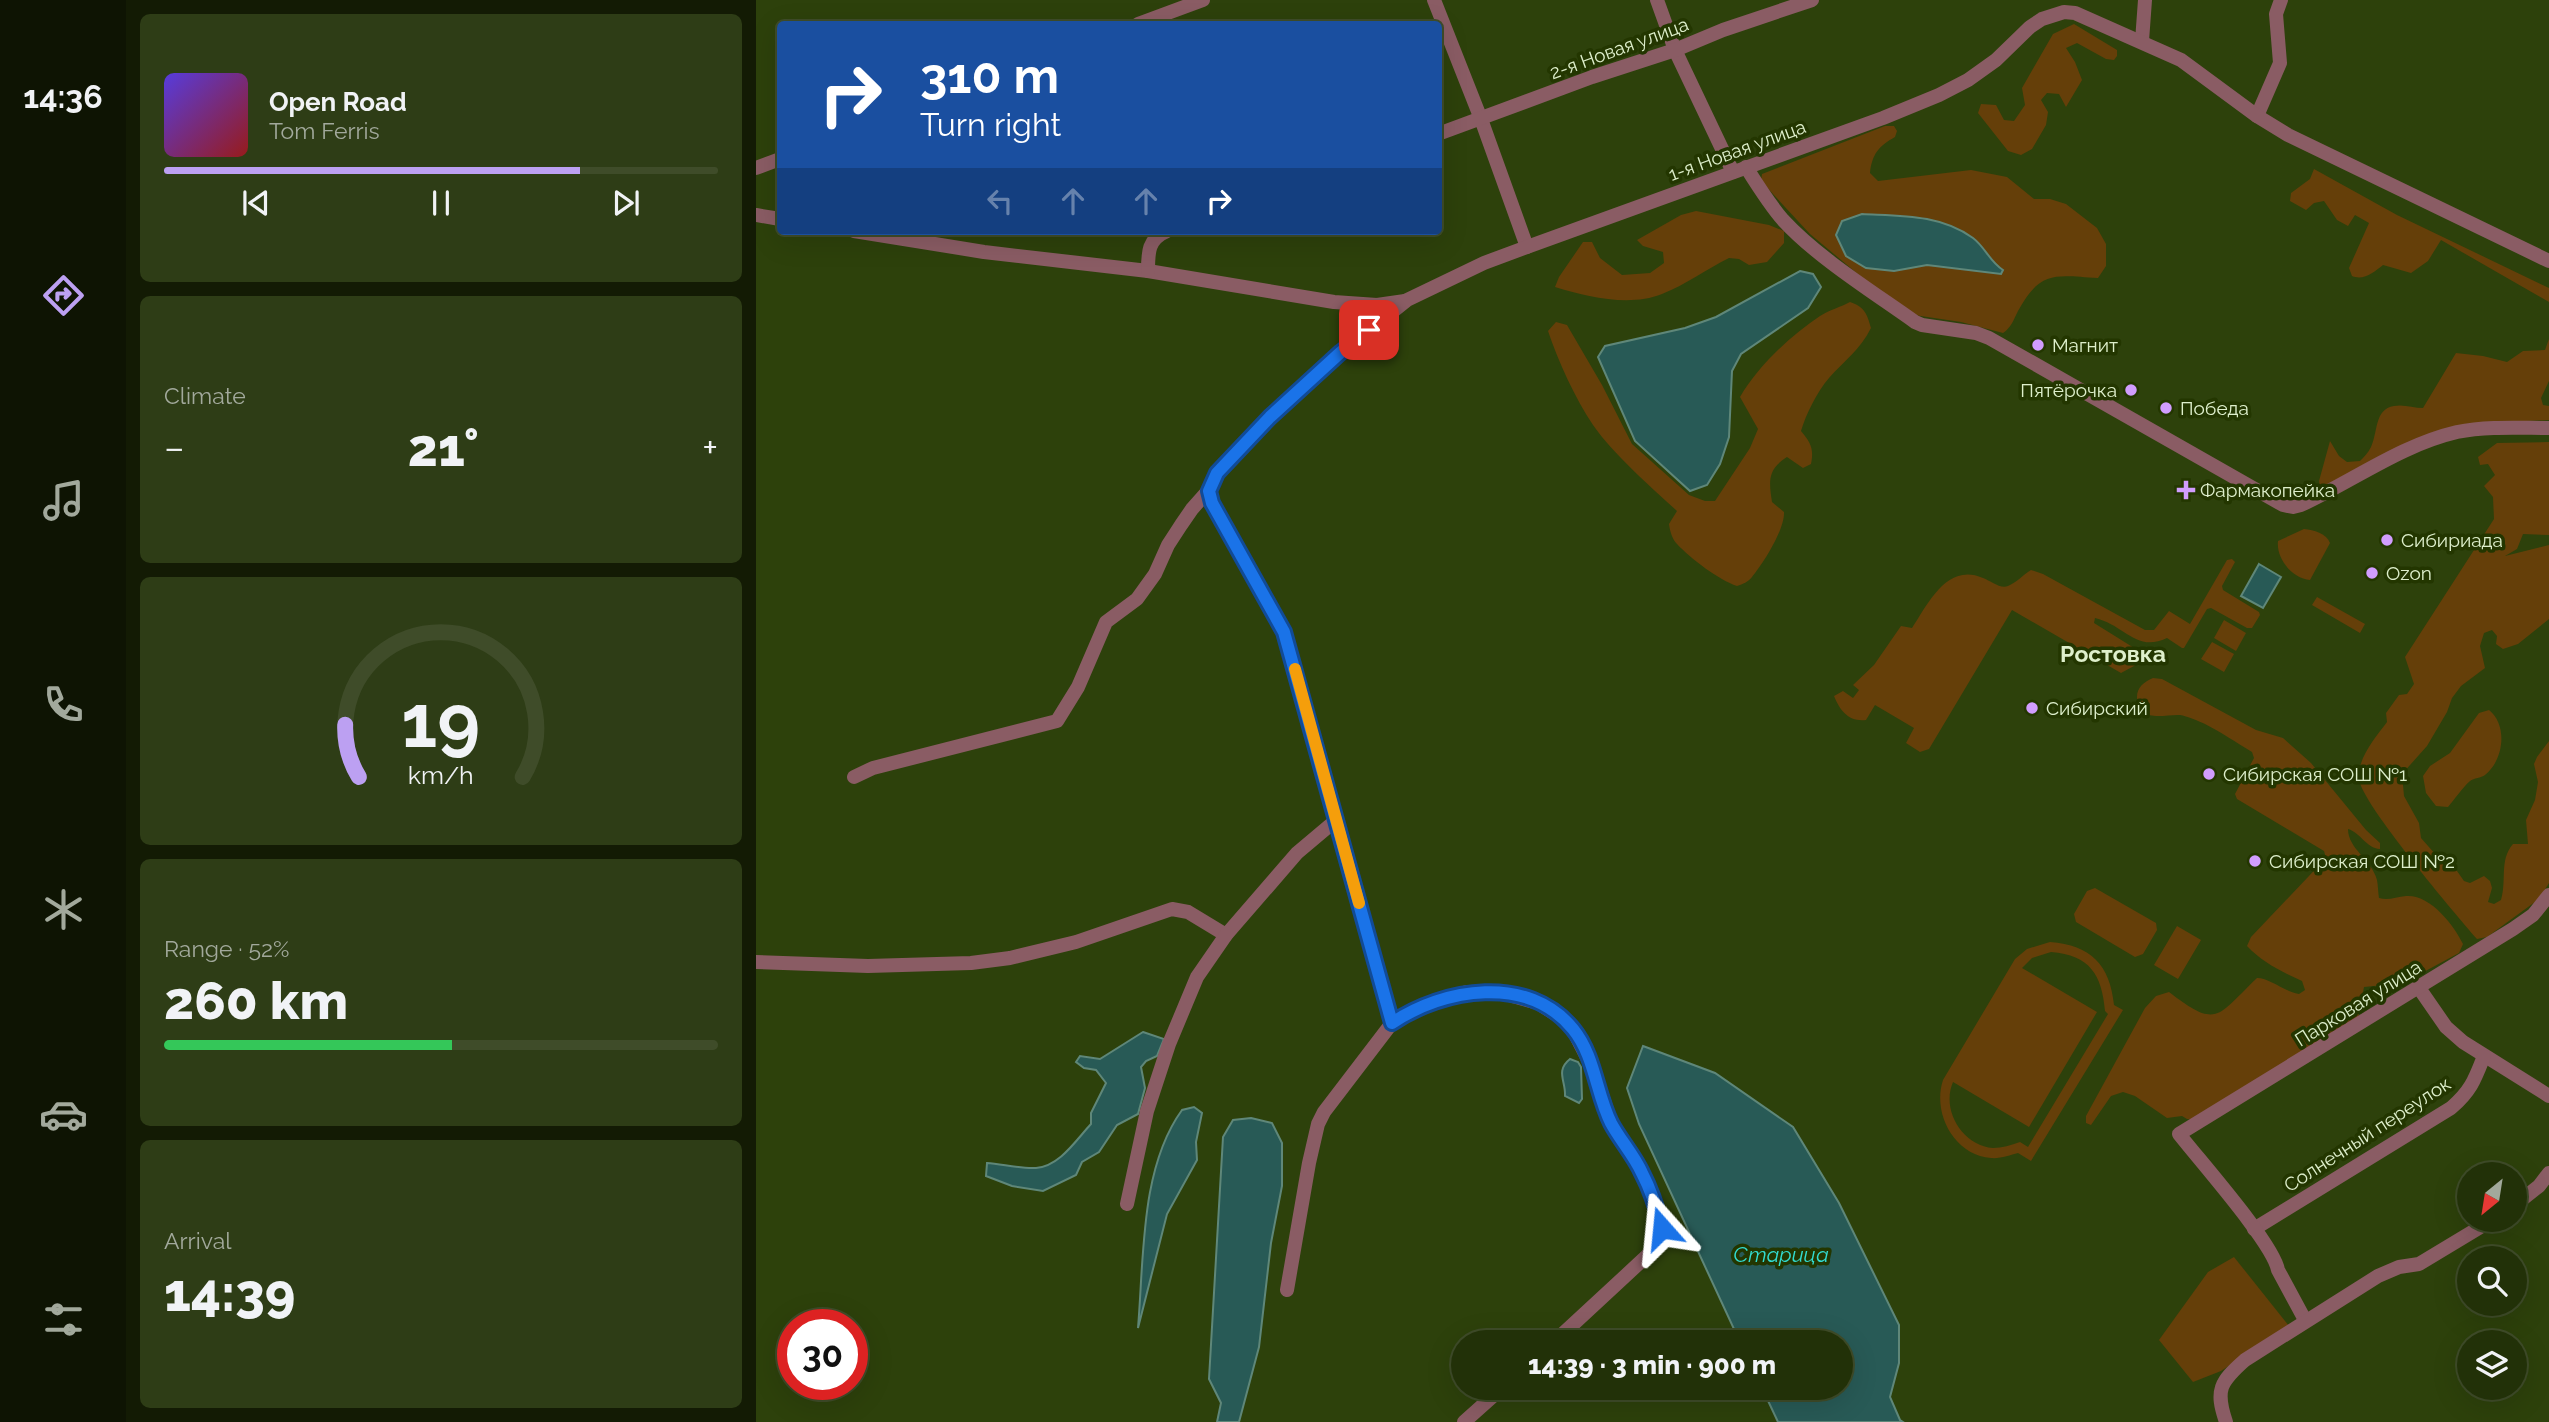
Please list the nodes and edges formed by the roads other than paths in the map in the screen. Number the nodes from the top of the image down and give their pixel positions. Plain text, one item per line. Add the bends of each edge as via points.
1 (1203, 0) edge
2 (1434, 0) edge
3 (1657, 0) edge
4 (1812, 0) edge
5 (2144, 0) edge
6 (2281, 0) edge
7 (2060, 6) edge
8 (1146, 21) edge
9 (2142, 41) junction
10 (1675, 50) junction
11 (2257, 116) junction
12 (1481, 119) junction
13 (1442, 133) edge
14 (777, 160) edge
15 (756, 168) edge
16 (1740, 170) junction
17 (756, 215) edge
18 (777, 218) edge
19 (879, 235) edge
20 (1162, 235) edge
21 (1527, 247) junction
22 (2549, 261) edge
23 (1148, 271) junction
24 (1407, 300) junction
25 (2549, 428) edge
26 (1209, 491) junction
27 (855, 777) dead end
28 (1335, 821) junction
29 (2549, 895) edge
30 (1226, 935) junction
31 (756, 962) edge
32 (2419, 988) junction
33 (1392, 1023) junction
34 (2484, 1056) junction
35 (2549, 1096) edge
36 (2549, 1173) edge
37 (2527, 1196) edge
38 (1127, 1204) dead end
39 (2254, 1229) junction
40 (2472, 1232) edge
41 (1287, 1290) dead end
42 (2305, 1320) junction
43 (1567, 1330) edge
44 (1489, 1400) edge
45 (1464, 1422) edge
46 (2226, 1422) edge

1 - 8 street
2 - 12 street
3 - 10 street
4 - 10 street, 2-я Новая улица
5 - 9 street
6 - 11 street via 2276,14 2280,63
7 - 9 street
7 - 16 street, 1-я Новая улица via 1984,69 1939,95
9 - 11 street via 2193,68
10 - 12 street, 2-я Новая улица
10 - 16 street
11 - 22 street
12 - 13 street, 2-я Новая улица
12 - 21 street
14 - 15 street
16 - 21 street, 1-я Новая улица
16 - 25 street via 1810,245 1915,322 1989,338 2283,505 2301,505 2406,451 2458,432
17 - 18 street
19 - 23 street
20 - 23 street via 1152,242
21 - 24 street, 1-я Новая улица
23 - 24 street via 1334,302 1377,305
24 - 26 street via 1270,417 1217,473
26 - 27 street via 1181,525 1137,599 1106,622 1078,687 1057,721 873,768
26 - 28 street via 1218,516 1284,632
28 - 30 street via 1297,853
28 - 33 street
29 - 32 street, Парковая улица via 2514,929
30 - 31 street via 1188,912 1172,909 1076,942 971,963
30 - 38 street via 1197,977 1169,1044 1147,1111
32 - 34 street via 2446,1027
32 - 39 street, Парковая улица via 2179,1134
33 - 41 street via 1337,1092 1318,1124
33 - 43 street via 1445,998 1485,991 1538,1003 1563,1019 1582,1044 1611,1122 1642,1172 1662,1228 1650,1254
34 - 35 street
34 - 39 street, Солнечный переулок via 2474,1083 2451,1108
36 - 37 street
39 - 42 street
40 - 42 street via 2419,1264 2378,1276
42 - 46 street via 2226,1377 2219,1392
44 - 45 street

